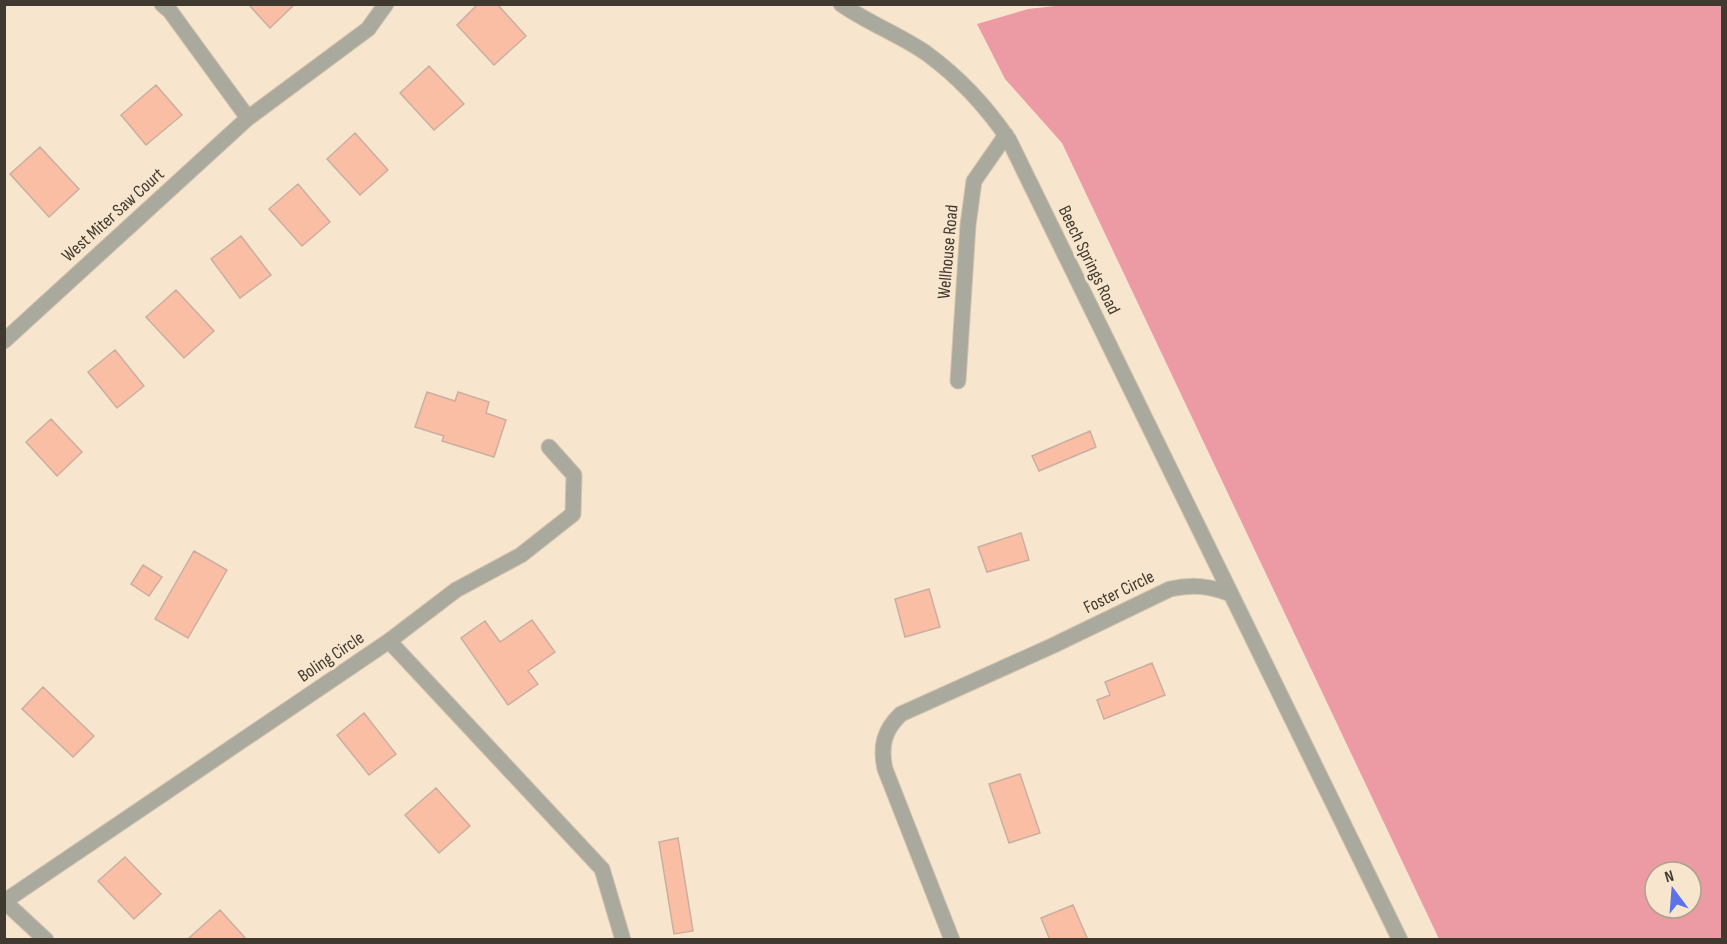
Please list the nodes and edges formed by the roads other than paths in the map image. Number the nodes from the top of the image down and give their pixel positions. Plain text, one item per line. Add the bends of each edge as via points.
1 (162, 4) edge
2 (386, 4) edge
3 (841, 4) edge
4 (248, 118) junction
5 (1006, 135) junction
6 (4, 341) edge
7 (958, 381) dead end
8 (549, 447) dead end
9 (1231, 594) junction
10 (389, 641) junction
11 (5, 901) edge
12 (46, 939) edge
13 (623, 939) edge
14 (952, 939) edge
15 (1400, 939) edge

1 - 4 street
2 - 4 street, West Miter Saw Court via 368,29
3 - 5 street, Beech Springs Road via 925,52 978,99
4 - 6 street, West Miter Saw Court
5 - 7 street, Wellhouse Road via 974,181
5 - 9 street, Beech Springs Road
8 - 10 street via 574,475 573,514 521,555 456,590
9 - 14 street, Foster Circle via 1208,585 1170,589 901,714 892,722 882,745 885,770
9 - 15 street
10 - 11 street, Boling Circle
10 - 13 street, Boling Circle via 602,869
11 - 12 street

